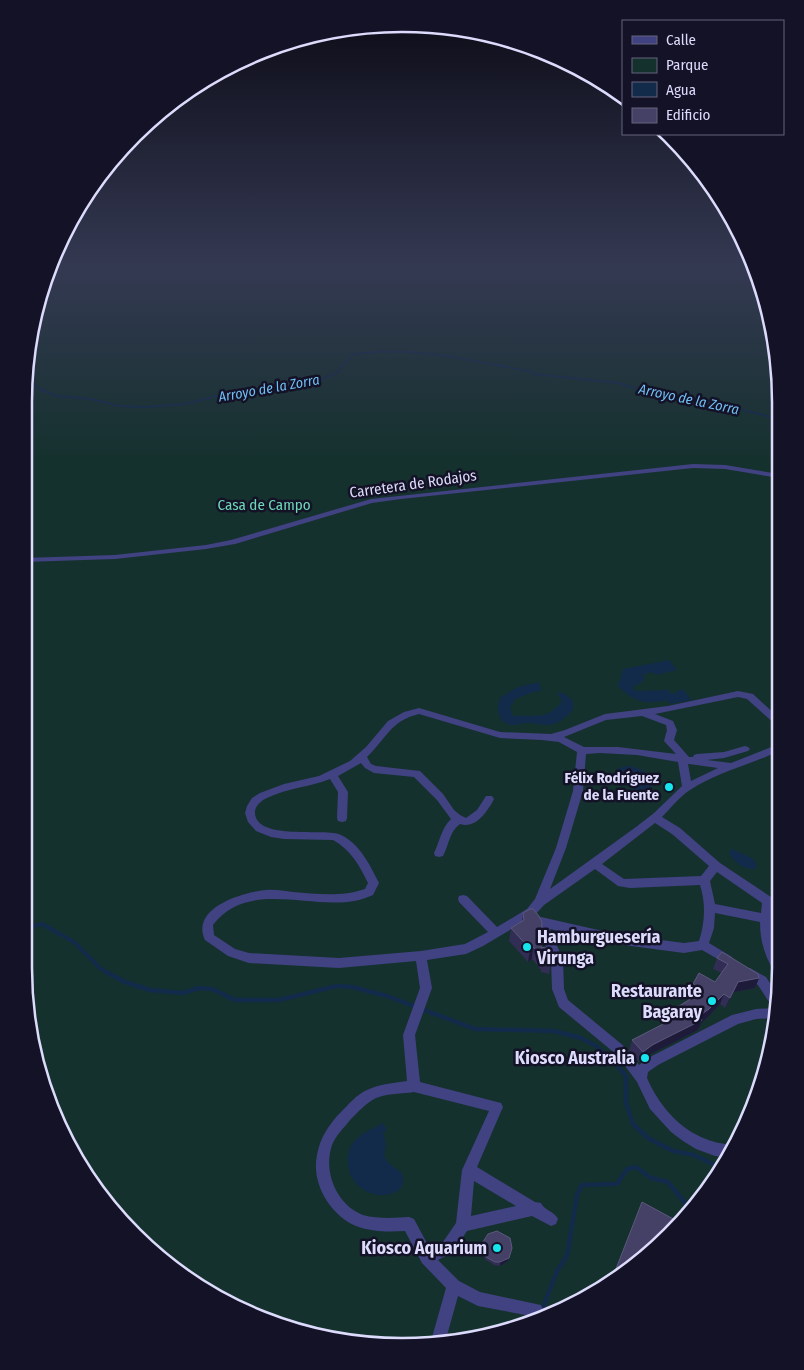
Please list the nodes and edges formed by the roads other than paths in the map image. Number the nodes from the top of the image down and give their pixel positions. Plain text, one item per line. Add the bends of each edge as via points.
1 (772, 475) edge
2 (32, 560) edge
3 (642, 712) junction
4 (772, 716) edge
5 (554, 736) junction
6 (745, 749) dead end
7 (582, 751) junction
8 (772, 751) edge
9 (362, 757) junction
10 (684, 759) junction
11 (728, 766) junction
12 (332, 774) junction
13 (687, 786) junction
14 (490, 798) dead end
15 (655, 818) junction
16 (459, 819) junction
17 (342, 829) junction
18 (439, 853) dead end
19 (595, 864) junction
20 (716, 866) junction
21 (704, 880) junction
22 (464, 899) dead end
23 (772, 901) edge
24 (539, 902) junction
25 (772, 906) edge
26 (710, 907) junction
27 (531, 912) junction
28 (766, 919) junction
29 (543, 924) junction
30 (496, 933) junction
31 (703, 945) junction
32 (421, 956) junction
33 (772, 959) edge
34 (771, 994) edge
35 (768, 1013) edge
36 (641, 1078) junction
37 (414, 1086) junction
38 (723, 1151) edge
39 (469, 1170) junction
40 (536, 1208) junction
41 (551, 1219) dead end
42 (463, 1225) junction
43 (427, 1258) junction
44 (454, 1286) junction
45 (536, 1310) dead end
46 (439, 1335) edge

1 - 2 street, Carretera de Rodajos via 725,467 693,466 401,497 371,501 206,547 115,557
3 - 4 street via 738,694 750,696
3 - 5 street via 605,717
3 - 10 street via 670,723 669,742
5 - 7 street
5 - 9 street via 513,738 419,711 398,717 388,725
6 - 10 street via 708,758
7 - 10 street via 600,749
7 - 24 street via 578,791 561,848
8 - 11 street
9 - 12 street
9 - 16 street via 374,769 417,774
10 - 11 street
10 - 13 street
11 - 13 street
12 - 17 street via 343,792
12 - 17 street via 266,794 252,805 250,814 258,829 270,833 334,836
13 - 15 street
14 - 16 street via 477,816 466,822
15 - 19 street
15 - 20 street via 676,831
16 - 18 street via 447,829
17 - 32 street via 372,875 374,882 369,891 357,898 342,899 268,894 242,899 214,913 207,924 209,937 232,953 249,958 339,963
19 - 21 street via 626,884
19 - 24 street
20 - 21 street
20 - 23 street
21 - 26 street
22 - 30 street
24 - 27 street
25 - 28 street
26 - 28 street
26 - 31 street via 710,924
27 - 29 street
27 - 30 street
28 - 33 street via 766,942
29 - 31 street via 662,946 684,948
29 - 36 street via 557,960 558,989 563,1003 621,1051
30 - 32 street via 466,949
31 - 34 street via 762,981
32 - 37 street via 426,988 409,1035
35 - 36 street via 736,1019 654,1061 643,1069
36 - 38 street via 648,1098 687,1138
37 - 39 street via 497,1107
37 - 43 street via 376,1092 360,1101 334,1128 325,1145 322,1162 324,1181 343,1210 368,1222 409,1224
39 - 40 street
39 - 42 street
40 - 41 street
40 - 42 street
42 - 43 street via 448,1247
43 - 44 street
44 - 45 street via 478,1299
44 - 46 street

